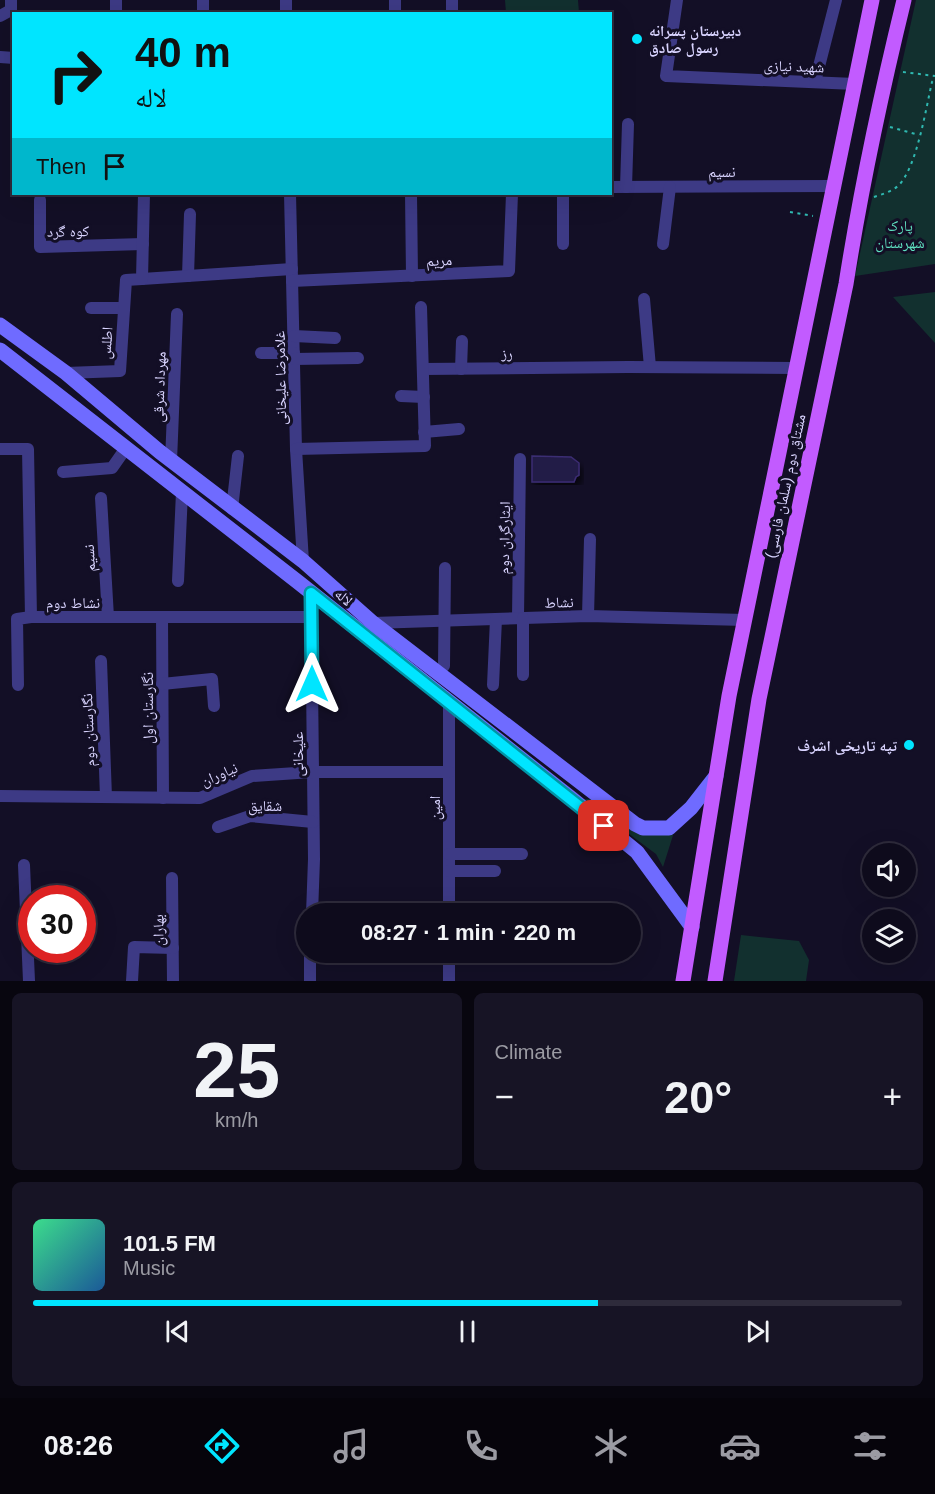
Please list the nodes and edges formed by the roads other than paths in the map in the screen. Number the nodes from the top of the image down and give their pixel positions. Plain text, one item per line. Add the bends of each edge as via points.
1 (11, 0) edge
2 (677, 0) edge
3 (836, 0) edge
4 (872, 0) edge
5 (904, 0) edge
6 (0, 16) edge
7 (815, 82) junction
8 (855, 84) junction
9 (628, 124) dead end
10 (833, 186) junction
11 (612, 187) edge
12 (626, 187) junction
13 (670, 187) junction
14 (144, 195) edge
15 (290, 195) edge
16 (411, 195) edge
17 (512, 195) edge
18 (563, 195) edge
19 (40, 200) dead end
20 (189, 213) dead end
21 (563, 243) dead end
22 (143, 244) junction
23 (663, 244) dead end
24 (292, 275) junction
25 (188, 276) junction
26 (412, 276) junction
27 (142, 279) junction
28 (644, 299) dead end
29 (421, 307) dead end
30 (91, 308) dead end
31 (124, 308) junction
32 (177, 314) dead end
33 (0, 325) edge
34 (294, 336) junction
35 (335, 338) dead end
36 (462, 341) dead end
37 (0, 350) edge
38 (261, 353) dead end
39 (294, 356) junction
40 (358, 358) dead end
41 (650, 367) junction
42 (796, 368) junction
43 (423, 369) junction
44 (461, 369) junction
45 (66, 373) junction
46 (401, 396) dead end
47 (424, 397) junction
48 (459, 429) dead end
49 (424, 432) junction
50 (126, 448) junction
51 (296, 448) junction
52 (0, 449) edge
53 (238, 456) dead end
54 (520, 459) dead end
55 (171, 461) junction
56 (63, 472) dead end
57 (182, 492) junction
58 (101, 498) dead end
59 (232, 509) junction
60 (251, 523) junction
61 (241, 538) junction
62 (590, 539) dead end
63 (303, 561) junction
64 (446, 568) dead end
65 (178, 581) dead end
66 (311, 593) junction
67 (588, 616) junction
68 (31, 617) junction
69 (108, 617) junction
70 (162, 617) junction
71 (312, 617) junction
72 (521, 618) junction
73 (496, 619) junction
74 (444, 620) junction
75 (745, 620) junction
76 (374, 623) junction
77 (101, 661) dead end
78 (444, 666) dead end
79 (523, 675) dead end
80 (162, 684) junction
81 (493, 684) dead end
82 (18, 685) dead end
83 (449, 702) junction
84 (214, 706) dead end
85 (312, 772) junction
86 (449, 772) junction
87 (716, 776) junction
88 (581, 784) junction
89 (0, 796) edge
90 (106, 797) junction
91 (163, 798) junction
92 (572, 799) junction
93 (313, 822) junction
94 (218, 827) dead end
95 (449, 854) junction
96 (522, 854) dead end
97 (24, 865) dead end
98 (449, 871) junction
99 (495, 871) dead end
100 (172, 878) dead end
101 (312, 903) edge
102 (449, 903) edge
103 (692, 927) junction
104 (173, 948) junction
105 (310, 963) edge
106 (449, 963) edge
107 (29, 981) edge
108 (132, 981) edge
109 (174, 981) edge
110 (310, 981) edge
111 (449, 981) edge
112 (683, 981) edge
113 (715, 981) edge

1 - 6 street via 11,10
2 - 7 street, شهید نیازی via 666,76
3 - 7 street
4 - 8 main road, مشتاق دوم (سلمان فارسی)
5 - 113 main road, مشتاق دوم (سلمان فارسی) via 759,699
7 - 8 street, شهید نیازی
8 - 10 main road, مشتاق دوم (سلمان فارسی)
9 - 12 street
10 - 13 street, نسیم
10 - 42 main road, مشتاق دوم (سلمان فارسی)
11 - 12 street, نسیم
12 - 13 street, نسیم
13 - 23 street
14 - 22 street
15 - 24 street, غلامرضا علیخانی
16 - 26 street
17 - 26 street, مریم via 509,271
18 - 21 street
19 - 22 street, کوه گرد via 40,247
20 - 25 street
22 - 27 street
24 - 25 street
24 - 26 street, مریم
24 - 34 street, غلامرضا علیخانی
25 - 27 street
27 - 31 street, اطلس via 126,280
28 - 41 street
29 - 43 street
30 - 31 street
31 - 45 street, اطلس via 120,371
32 - 55 street, مهرداد شرقی
33 - 45 main road, لاله
34 - 35 street
34 - 39 street, غلامرضا علیخانی
36 - 44 street
37 - 50 main road, لاله
38 - 39 street
39 - 40 street
39 - 51 street, غلامرضا علیخانی
41 - 42 street, رز
41 - 44 street, رز
42 - 75 main road, مشتاق دوم (سلمان فارسی)
43 - 44 street, رز
43 - 47 street
45 - 55 main road, لاله
46 - 47 street
47 - 49 street
48 - 49 street
49 - 51 street via 425,446
50 - 56 street via 112,468
50 - 57 main road, لاله
51 - 63 street, غلامرضا علیخانی
52 - 68 street, نشاط دوم via 28,449
53 - 59 street
54 - 72 street, ایثارگران دوم
55 - 59 main road, لاله
57 - 61 main road, لاله
57 - 65 street
58 - 69 street, نسیم
59 - 60 main road, لاله
60 - 61 main road
60 - 63 main road, لاله
61 - 66 main road, لاله
62 - 67 street
63 - 76 main road, لاله
64 - 74 street
66 - 71 street, علیخانی
66 - 83 main road, لاله
67 - 72 street, نشاط
67 - 75 street, نشاط
68 - 69 street, نشاط دوم
68 - 82 street via 17,619
69 - 70 street, نشاط دوم
70 - 71 street, نشاط دوم
70 - 80 street, نگارستان اول
71 - 85 street, علیخانی
72 - 73 street, نشاط
72 - 79 street, ایثارگران دوم
73 - 74 street, نشاط
73 - 81 street
74 - 76 street, نشاط
74 - 78 street
75 - 87 main road, مشتاق دوم (سلمان فارسی)
76 - 88 main road, لاله
77 - 90 street, نگارستان دوم
80 - 84 street via 212,680
80 - 91 street, نگارستان اول
83 - 86 street, امین
83 - 92 main road, لاله
85 - 86 street, نیاوران
85 - 91 street, نیاوران via 252,776 200,798
85 - 93 street, علیخانی
86 - 95 street, امین
87 - 88 main road, لاله via 677,822 655,830 635,824
87 - 103 main road, مشتاق دوم (سلمان فارسی)
88 - 92 main road
89 - 90 street, نیاوران
90 - 91 street, نیاوران
92 - 103 main road, لاله via 637,852
93 - 94 street, شقایق via 250,816
93 - 101 street, علیخانی
95 - 96 street
95 - 98 street, امین
97 - 107 street
98 - 99 street
98 - 102 street, امین
100 - 104 street, بهاران
103 - 112 main road, مشتاق دوم (سلمان فارسی)
104 - 108 street via 134,947
104 - 109 street, بهاران
105 - 110 street
106 - 111 street

